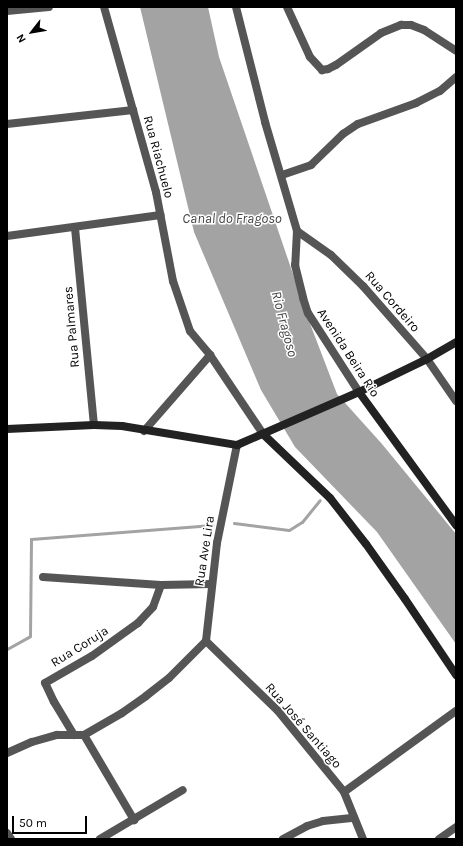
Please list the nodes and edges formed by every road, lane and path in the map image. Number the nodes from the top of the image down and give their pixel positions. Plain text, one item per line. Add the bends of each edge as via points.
1 (49, 7) edge
2 (104, 7) edge
3 (236, 7) edge
4 (287, 7) edge
5 (7, 11) edge
6 (456, 51) edge
7 (456, 77) edge
8 (133, 110) junction
9 (7, 124) edge
10 (282, 175) junction
11 (161, 215) junction
12 (75, 228) junction
13 (297, 231) junction
14 (7, 236) edge
15 (456, 342) edge
16 (210, 355) junction
17 (427, 359) junction
18 (359, 392) junction
19 (456, 401) edge
20 (94, 424) junction
21 (7, 429) edge
22 (144, 431) junction
23 (266, 432) junction
24 (237, 445) junction
25 (456, 525) edge
26 (43, 577) dead end
27 (211, 584) junction
28 (161, 585) junction
29 (206, 641) junction
30 (456, 675) edge
31 (456, 711) edge
32 (74, 735) junction
33 (84, 735) junction
34 (7, 753) edge
35 (183, 790) dead end
36 (344, 792) junction
37 (354, 818) junction
38 (134, 820) junction
39 (456, 827) edge
40 (7, 833) edge
41 (11, 839) edge
42 (100, 839) edge
43 (283, 839) edge
44 (363, 839) edge
45 (439, 839) edge

1 - 5 street
2 - 8 street, Rua Riachuelo
3 - 10 street, Avenida Beira Rio via 265,122
4 - 6 street via 310,56 318,68 323,70 343,61 381,33 401,25 411,25 424,30
7 - 10 street via 440,91 416,103 358,124 342,134 311,165
8 - 9 street
8 - 11 street, Rua Riachuelo
10 - 13 street, Avenida Beira Rio
11 - 12 street
11 - 16 street, Rua Riachuelo via 178,296 190,331
12 - 14 street
12 - 20 street, Rua Palmares
13 - 17 street, Rua Cordeiro via 345,267
13 - 18 street, Avenida Beira Rio via 295,265 308,313
15 - 17 main road
16 - 22 street
16 - 23 street, Rua Riachuelo
17 - 18 main road
17 - 19 street, Rua Cordeiro
18 - 23 main road
18 - 25 main road, Avenida Beira Rio
20 - 21 main road
20 - 22 main road
22 - 24 main road
23 - 24 main road
23 - 30 main road via 334,504 366,544
24 - 27 street, Rua Ave Lira via 220,524
26 - 28 street
27 - 28 street
27 - 29 street, Rua Ave Lira
28 - 32 street, Rua Coruja via 154,607 138,623 92,656 45,683
29 - 33 street via 169,678 146,696
29 - 36 street, Rua José Santiago via 278,712
31 - 36 street
32 - 33 street
32 - 34 street via 57,735
33 - 38 street
35 - 38 street
36 - 37 street, Rua José Santiago
37 - 43 street via 323,821 307,826
37 - 44 street, Rua José Santiago
38 - 42 street
39 - 45 street
40 - 41 street

